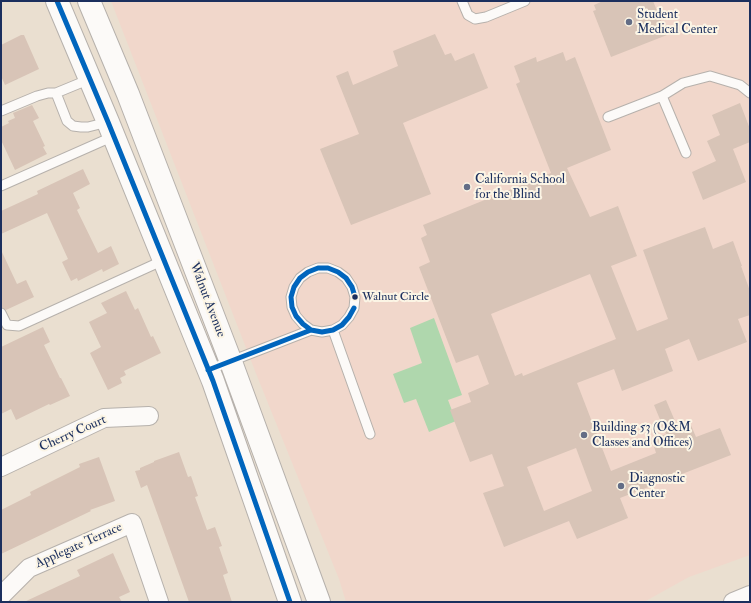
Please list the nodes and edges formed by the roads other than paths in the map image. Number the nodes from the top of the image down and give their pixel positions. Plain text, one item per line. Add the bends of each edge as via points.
1 (57, 1) edge
2 (89, 1) edge
3 (462, 1) edge
4 (525, 1) edge
5 (90, 79) junction
6 (56, 93) junction
7 (750, 93) edge
8 (662, 96) junction
9 (1, 111) edge
10 (608, 116) dead end
11 (111, 129) junction
12 (686, 153) dead end
13 (1, 186) edge
14 (164, 260) junction
15 (1, 313) edge
16 (312, 330) junction
17 (333, 330) junction
18 (231, 362) junction
19 (208, 370) junction
20 (149, 416) dead end
21 (370, 434) dead end
22 (1, 467) edge
23 (750, 595) edge
24 (1, 596) edge
25 (159, 602) edge
26 (290, 602) edge
27 (319, 602) edge
28 (733, 602) edge

1 - 5 main road, Walnut Avenue
2 - 18 main road, Walnut Avenue via 128,94
3 - 4 lane via 468,15 475,19
5 - 6 lane
5 - 11 main road, Walnut Avenue
6 - 9 lane via 37,96
6 - 11 lane via 67,121 73,126
7 - 8 lane via 740,85 710,76 683,83
8 - 10 lane
8 - 12 lane
11 - 13 lane
11 - 14 main road, Walnut Avenue
14 - 15 lane via 19,326 8,325
14 - 19 main road, Walnut Avenue
16 - 17 lane
16 - 17 lane via 296,316 291,297 300,278 318,268 328,268 346,278 352,287 354,297 354,308 349,317
16 - 18 lane
17 - 21 lane
18 - 19 lane
18 - 27 main road, Walnut Avenue
19 - 26 main road, Walnut Avenue
20 - 22 street, Cherry Court via 104,418
23 - 28 street
24 - 25 street, Applegate Terrace via 29,568 132,523

